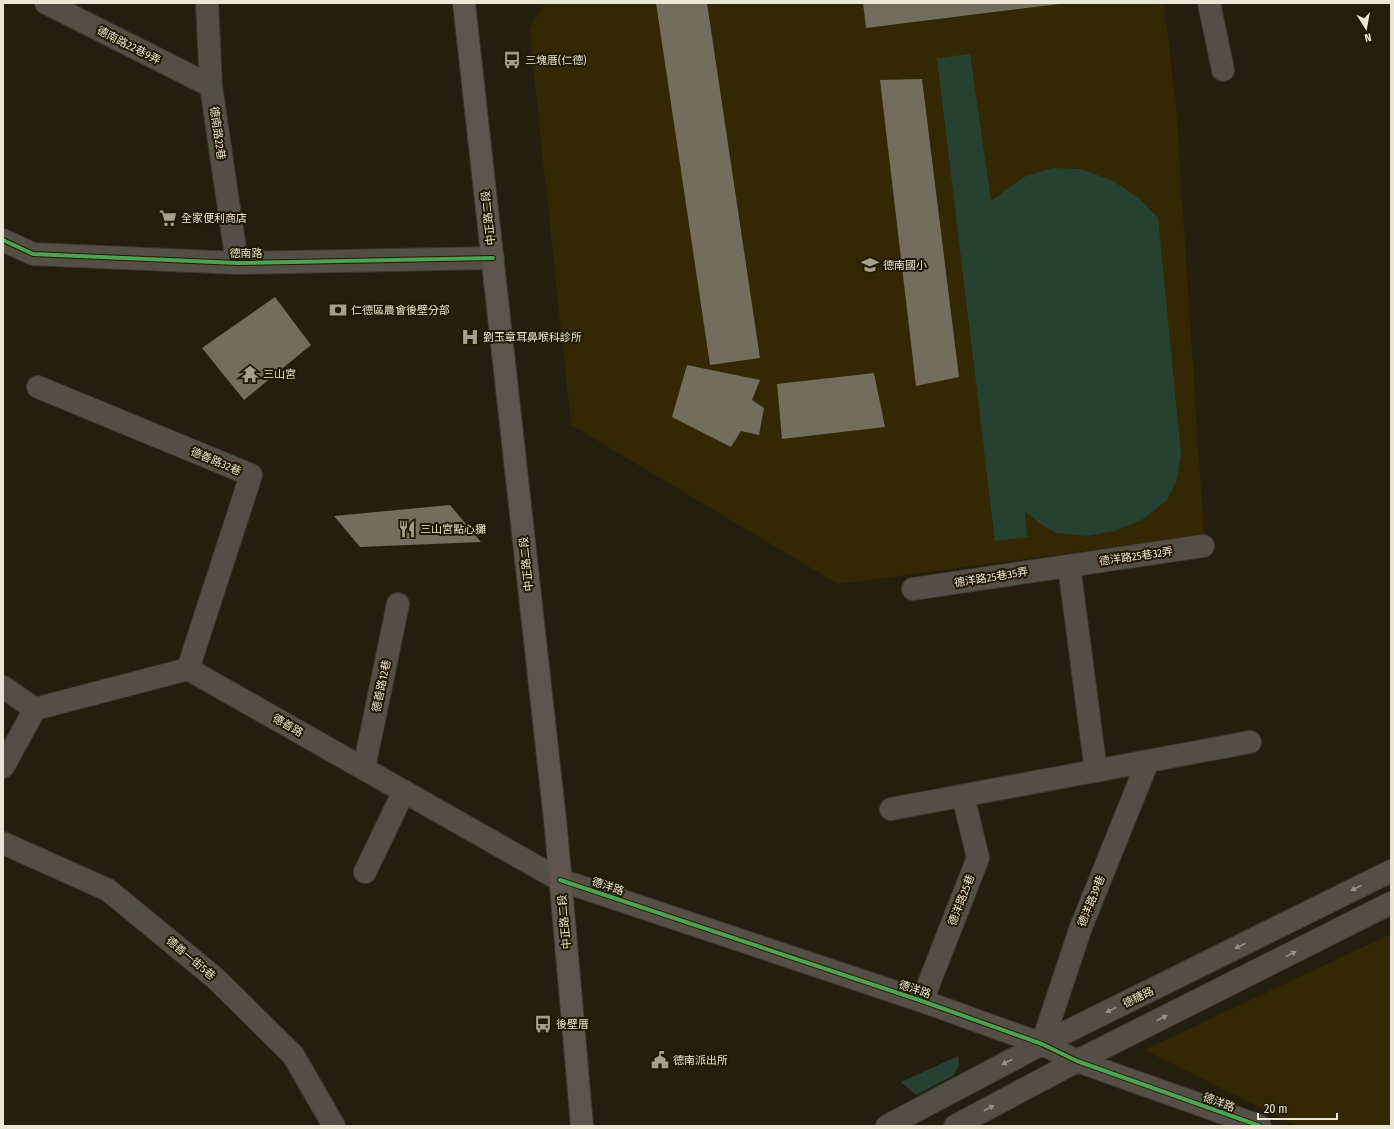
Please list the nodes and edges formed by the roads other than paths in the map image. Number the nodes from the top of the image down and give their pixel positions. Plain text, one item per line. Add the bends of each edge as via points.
1 (46, 3) edge
2 (207, 3) edge
3 (464, 3) edge
4 (1209, 3) edge
5 (1223, 70) dead end
6 (211, 86) junction
7 (3, 240) edge
8 (493, 258) junction
9 (237, 263) junction
10 (38, 387) dead end
11 (1203, 546) dead end
12 (1069, 566) junction
13 (913, 589) dead end
14 (398, 604) dead end
15 (188, 668) junction
16 (3, 687) edge
17 (35, 709) junction
18 (1250, 742) dead end
19 (1148, 761) junction
20 (3, 767) edge
21 (364, 768) junction
22 (1096, 771) junction
23 (404, 791) junction
24 (963, 796) junction
25 (891, 809) dead end
26 (3, 843) edge
27 (1391, 871) edge
28 (364, 872) dead end
29 (560, 880) junction
30 (1391, 903) edge
31 (922, 1001) junction
32 (1042, 1044) junction
33 (1077, 1061) junction
34 (334, 1126) edge
35 (582, 1126) edge
36 (887, 1126) edge
37 (955, 1126) edge
38 (1260, 1126) edge

1 - 6 street, 德南路22巷9弄
2 - 6 street, 德南路22巷
3 - 8 main road, 中正路二段
4 - 5 street
6 - 9 street, 德南路22巷
7 - 9 street, 德南路 via 33,254
8 - 9 street, 德南路
8 - 29 main road, 中正路二段
10 - 15 street, 德善路32巷 via 251,475
11 - 12 street, 德洋路25巷32弄
12 - 13 street, 德洋路25巷35弄
12 - 22 street
14 - 21 street, 德善路12巷
15 - 17 street
15 - 21 street, 德善路
16 - 17 street
17 - 20 street
18 - 19 street
19 - 22 street
19 - 32 street, 德洋路39巷 via 1081,928
21 - 23 street, 德善路
22 - 24 street
23 - 28 street
23 - 29 street, 德善路
24 - 25 street
24 - 31 street, 德洋路25巷 via 978,858
26 - 34 street, 德善一街5巷 via 108,890 215,978 293,1055
27 -> 32 street, 德糖路
29 - 31 street, 德洋路
29 - 35 main road, 中正路二段
33 -> 30 street
31 - 32 street, 德洋路
32 - 33 street, 德洋路
32 -> 36 street, 德糖路
37 -> 33 street
33 - 38 street, 德洋路

